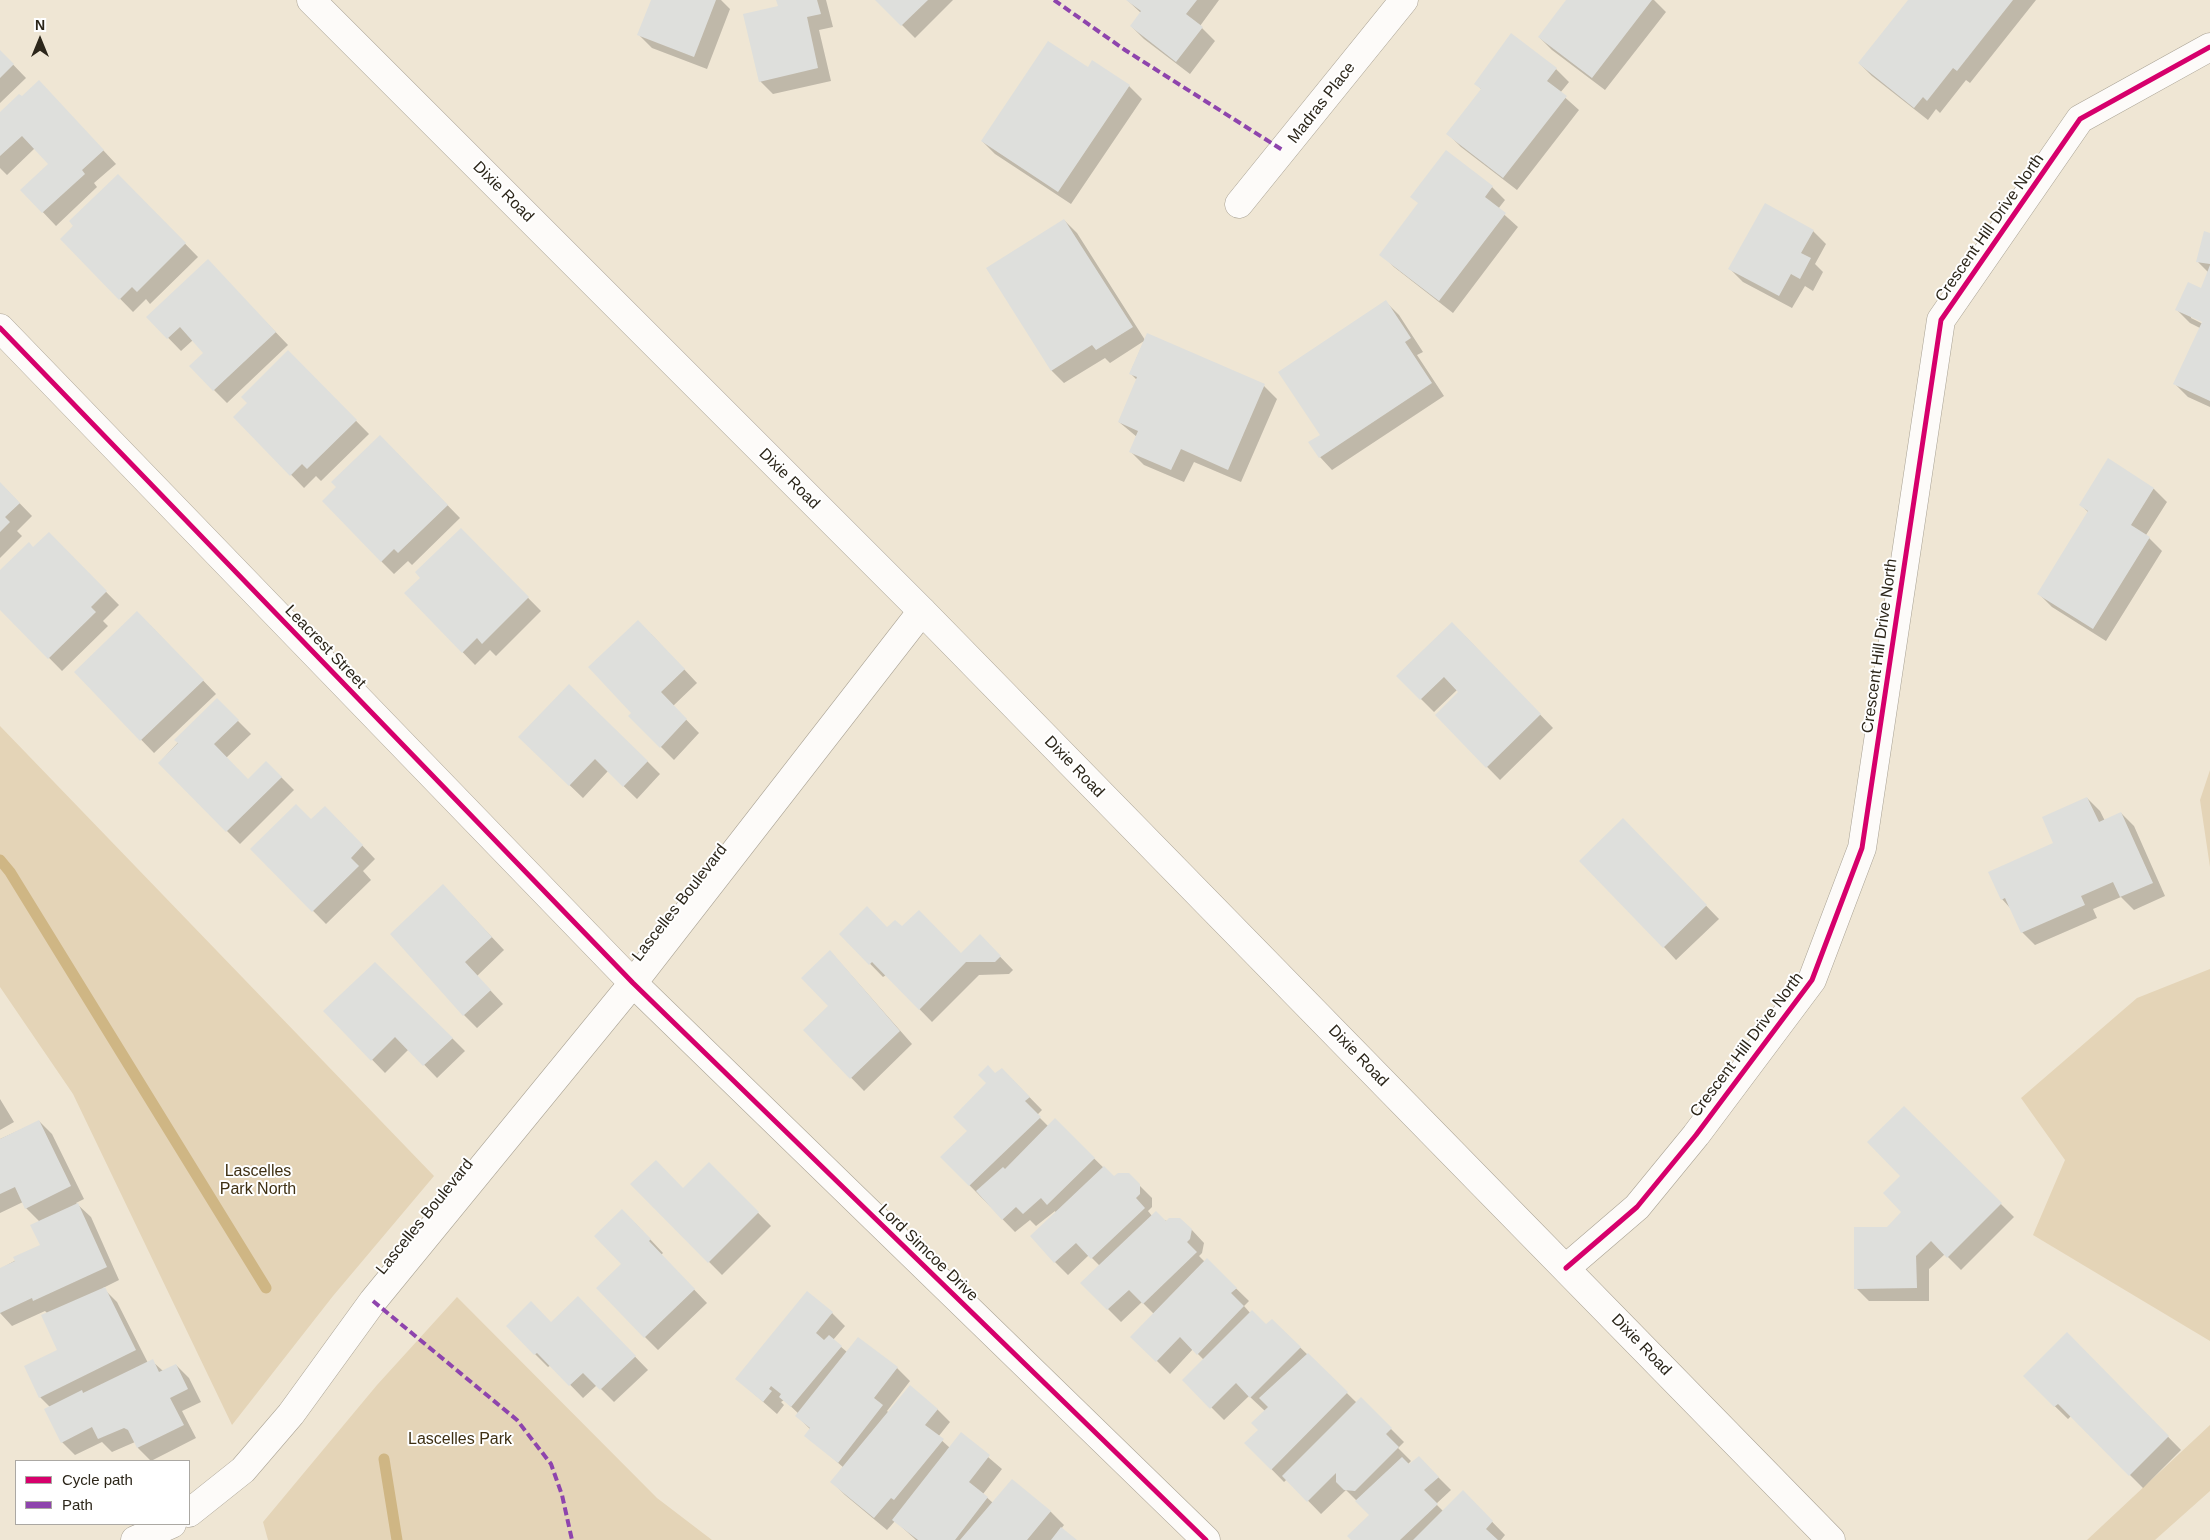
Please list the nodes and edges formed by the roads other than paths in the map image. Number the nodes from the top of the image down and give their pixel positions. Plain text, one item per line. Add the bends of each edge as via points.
1 (311, 0) edge
2 (1404, 0) edge
3 (2210, 47) edge
4 (1239, 204) dead end
5 (0, 328) edge
6 (922, 611) junction
7 (633, 983) junction
8 (1566, 1268) junction
9 (190, 1512) edge
10 (170, 1525) edge
11 (135, 1540) edge
12 (1206, 1540) edge
13 (1831, 1540) edge

1 - 6 street, Dixie Road
2 - 4 street, Madras Place
3 - 8 street, Crescent Hill Drive North via 2080,119 1941,320 1862,848 1812,980 1696,1135 1637,1207
5 - 7 street, Leacrest Street
6 - 7 street, Lascelles Boulevard
6 - 8 street, Dixie Road
7 - 9 street, Lascelles Boulevard via 373,1300 291,1414 243,1470
7 - 12 street, Lord Simcoe Drive
8 - 13 street, Dixie Road
10 - 11 street

